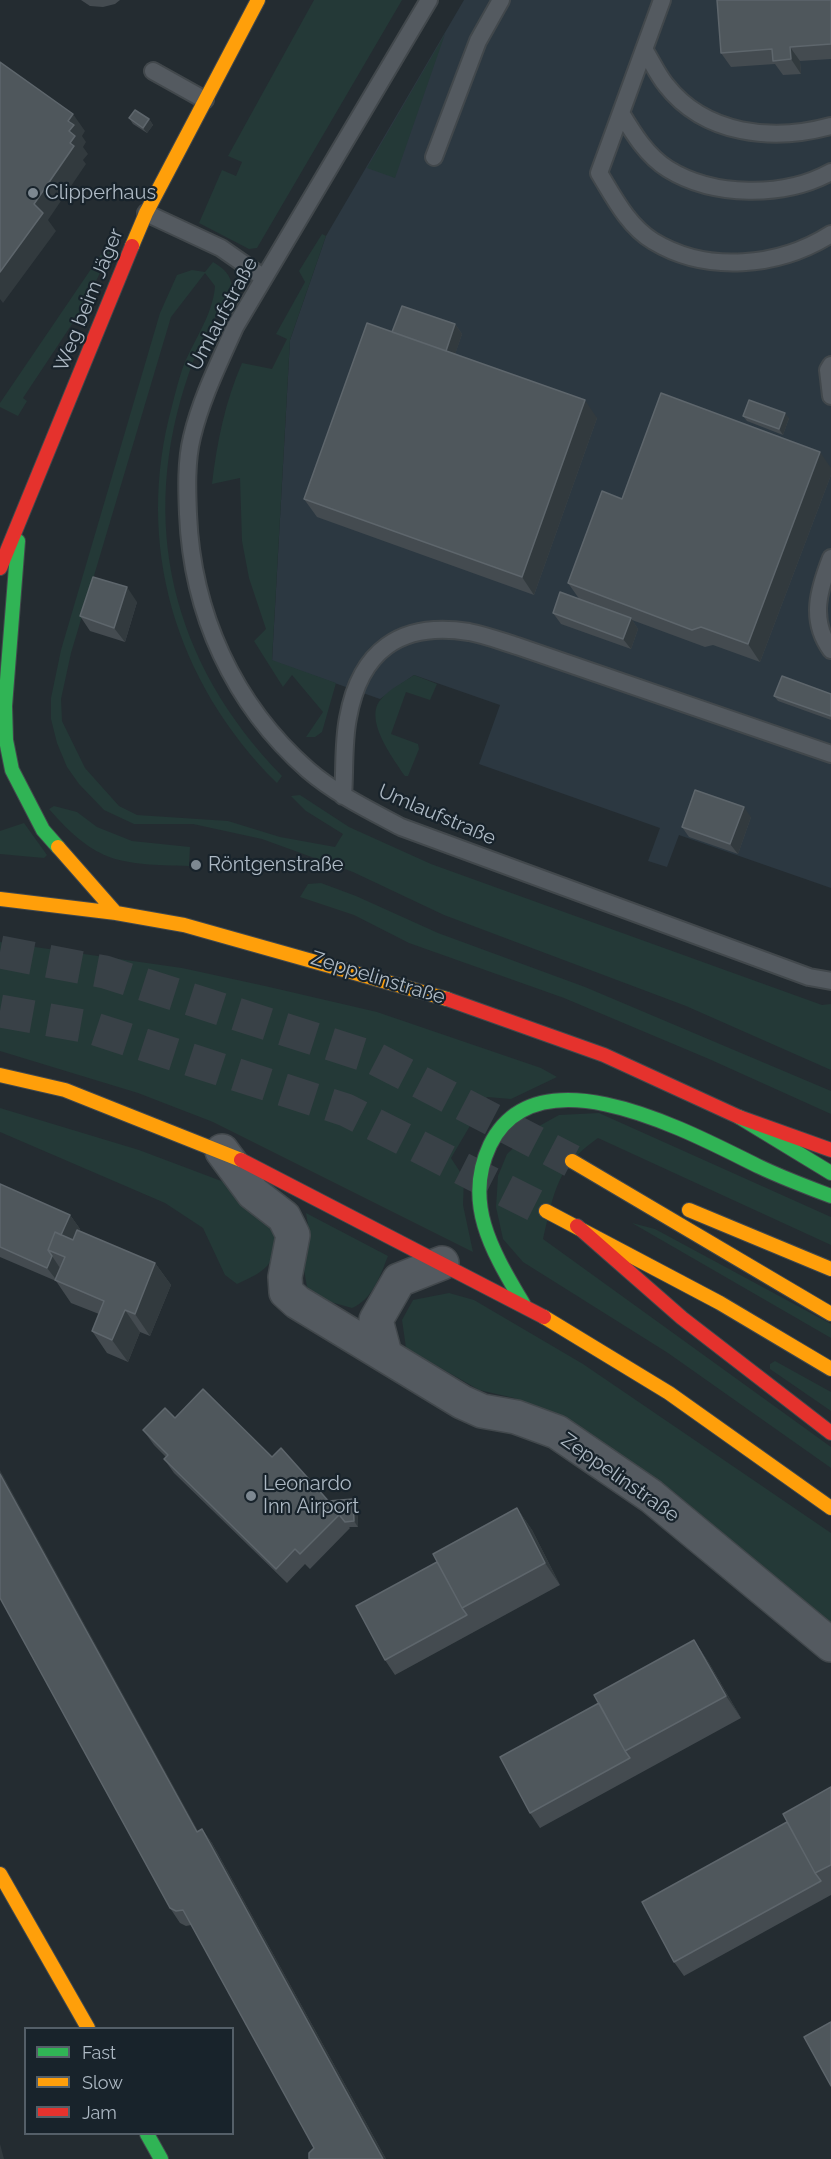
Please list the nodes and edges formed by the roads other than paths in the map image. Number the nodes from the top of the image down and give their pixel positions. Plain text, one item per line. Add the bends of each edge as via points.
1 (258, 0) edge
2 (429, 0) edge
3 (501, 0) edge
4 (662, 0) edge
5 (644, 49) junction
6 (153, 71) dead end
7 (205, 100) junction
8 (621, 113) junction
9 (831, 126) edge
10 (434, 157) dead end
11 (831, 172) edge
12 (146, 213) junction
13 (831, 234) edge
14 (264, 279) junction
15 (831, 365) edge
16 (831, 396) edge
17 (20, 525) junction
18 (831, 558) edge
19 (0, 568) edge
20 (831, 650) edge
21 (831, 754) edge
22 (343, 796) junction
23 (0, 899) edge
24 (116, 913) junction
25 (831, 981) edge
26 (0, 1075) edge
27 (739, 1118) junction
28 (222, 1150) junction
29 (831, 1150) edge
30 (831, 1173) edge
31 (831, 1196) edge
32 (546, 1210) tunnel mouth
33 (576, 1226) junction
34 (442, 1263) junction
35 (831, 1269) edge
36 (524, 1305) junction
37 (831, 1314) edge
38 (385, 1354) junction
39 (831, 1369) edge
40 (831, 1433) edge
41 (831, 1508) edge
42 (831, 1645) edge
43 (0, 1874) edge
44 (87, 2027) edge
45 (148, 2135) edge
46 (161, 2159) edge

1 - 7 main road, Weg beim Jäger
2 - 14 lane, Umlaufstraße
3 - 10 lane via 478,41
4 - 5 lane
5 - 8 lane
5 - 9 lane via 666,85 694,112 728,127 767,134 805,133
6 - 7 lane
7 - 12 main road, Weg beim Jäger
8 - 11 lane via 638,141 667,168 701,183 740,190 778,189
8 - 13 lane via 599,173 624,213 652,240 686,255 726,262 764,261 806,249
12 - 14 lane via 221,249
12 - 17 main road, Weg beim Jäger
14 - 22 lane, Umlaufstraße via 235,327 209,384 192,439 187,495 189,551 201,606 219,653 242,694 308,769
15 - 16 lane
17 - 19 main road, Weg beim Jäger
17 - 24 main road, Weg beim Jäger via 5,706 12,770 43,830
18 - 20 lane via 816,606 818,625
21 - 22 lane via 517,645 469,632 434,630 404,637 379,650 365,667 348,718
22 - 25 lane, Umlaufstraße via 401,827
23 - 24 main road, Zeppelinstraße
24 - 27 main road, Zeppelinstraße via 184,925 278,949 466,1005 604,1055
26 - 28 main road via 65,1090
27 - 29 main road
27 - 30 main road
28 - 34 main road
28 - 38 street, Zeppelinstraße via 253,1193 284,1217 293,1236 286,1292
31 - 36 main road via 803,1187 645,1114 574,1098 542,1101 497,1132 481,1168 479,1213 486,1236
32 - 33 main road
33 - 39 main road via 720,1303
33 - 40 main road via 682,1318
34 - 36 main road
34 - 38 street via 399,1280 376,1320
35 - 37 main road via 572,1161
36 - 41 main road via 669,1393
38 - 42 street, Zeppelinstraße via 462,1402 557,1432 651,1496
43 - 44 main road
45 - 46 main road

